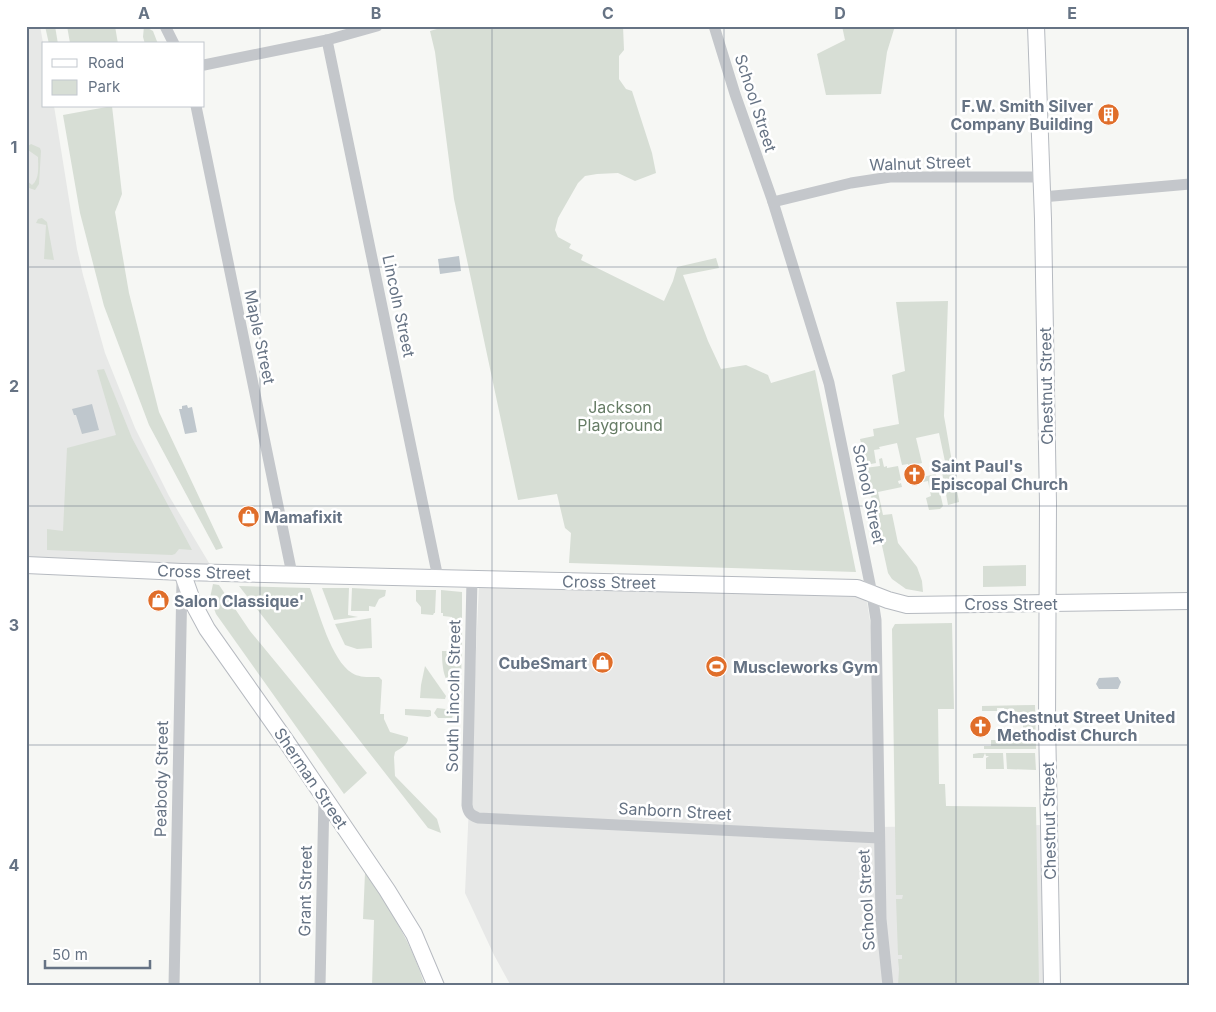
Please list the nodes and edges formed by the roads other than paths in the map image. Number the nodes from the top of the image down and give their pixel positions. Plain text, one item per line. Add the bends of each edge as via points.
1 (165, 26) edge
2 (377, 26) edge
3 (714, 26) edge
4 (1036, 26) edge
5 (327, 40) junction
6 (173, 42) edge
7 (205, 65) edge
8 (196, 108) edge
9 (1041, 177) junction
10 (1190, 184) edge
11 (1042, 197) junction
12 (773, 202) junction
13 (26, 565) edge
14 (182, 572) junction
15 (292, 574) junction
16 (438, 578) junction
17 (472, 579) junction
18 (872, 594) junction
19 (1190, 601) edge
20 (1048, 604) junction
21 (324, 796) junction
22 (470, 814) joint
23 (879, 838) junction
24 (174, 986) edge
25 (320, 986) edge
26 (436, 986) edge
27 (888, 986) edge
28 (1052, 986) edge

1 - 6 street
2 - 5 street
3 - 12 street, School Street
4 - 9 street, Chestnut Street
5 - 7 street
5 - 16 street, Lincoln Street
8 - 15 street, Maple Street
9 - 11 street, Chestnut Street
9 - 12 street, Walnut Street via 890,177
10 - 11 street
11 - 20 street, Chestnut Street
12 - 18 street, School Street via 829,383
13 - 14 street, Cross Street
14 - 15 street, Cross Street
14 - 21 street, Sherman Street via 206,629
14 - 24 street, Peabody Street
15 - 16 street, Cross Street
16 - 17 street, Cross Street
17 - 18 street, Cross Street via 857,588
17 - 22 street, South Lincoln Street via 467,805
18 - 20 street, Cross Street via 907,604
18 - 23 street, School Street via 876,620
19 - 20 street, Cross Street
20 - 28 street, Chestnut Street
21 - 25 street, Grant Street
21 - 26 street, Sherman Street via 414,934
22 - 23 street, Sanborn Street via 478,818
23 - 27 street, School Street via 881,919

